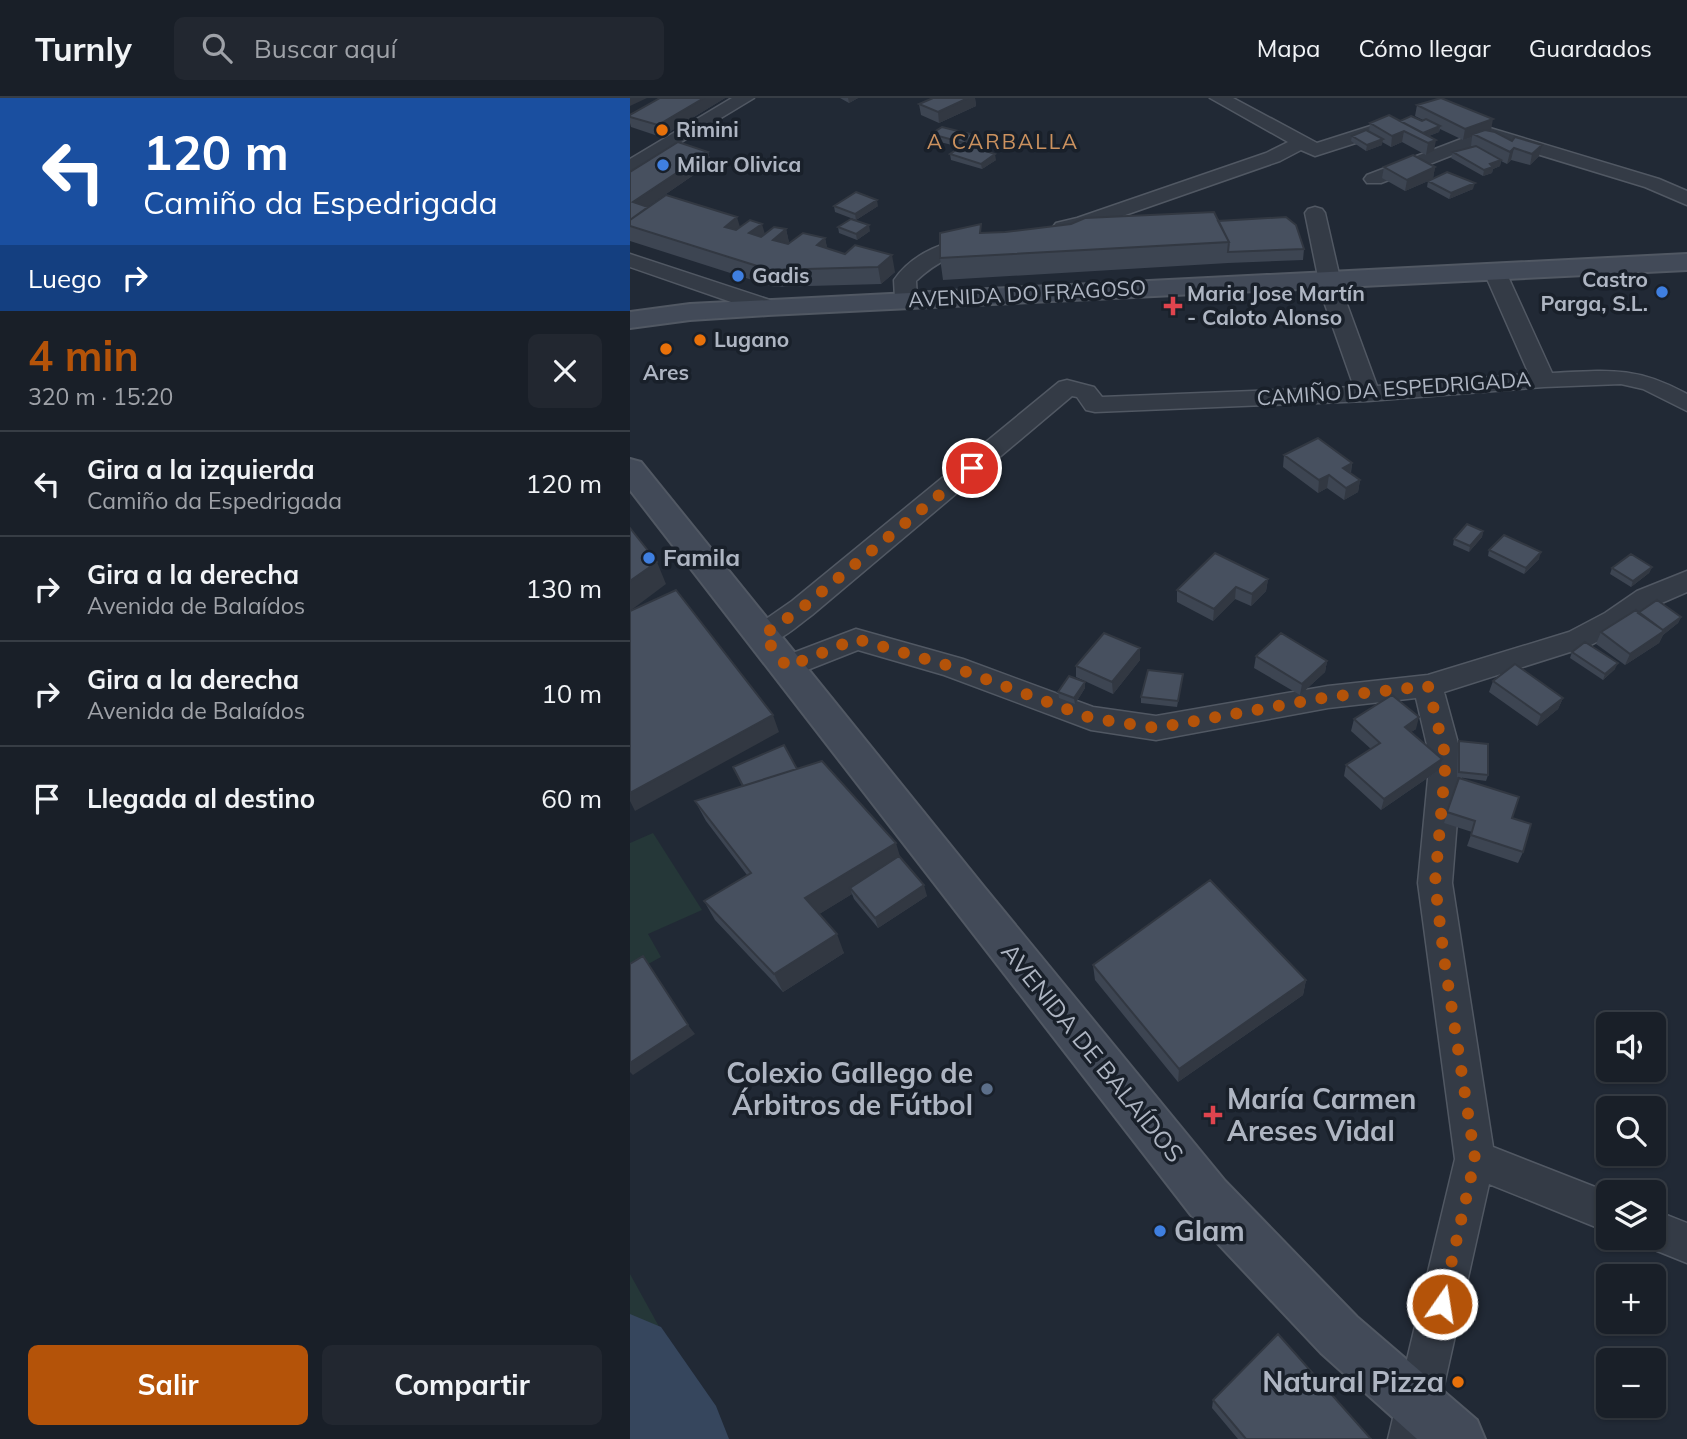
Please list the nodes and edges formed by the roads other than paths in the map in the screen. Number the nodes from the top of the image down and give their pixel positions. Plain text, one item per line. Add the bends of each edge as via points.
1 (745, 98) edge
2 (1219, 98) edge
3 (1383, 128) edge
4 (1309, 146) junction
5 (630, 167) edge
6 (1374, 179) dead end
7 (1687, 199) edge
8 (1315, 213) dead end
9 (1042, 230) edge
10 (1004, 237) edge
11 (630, 260) edge
12 (1687, 262) edge
13 (1495, 272) junction
14 (1328, 279) junction
15 (906, 299) junction
16 (630, 307) edge
17 (768, 307) junction
18 (690, 312) junction
19 (630, 320) edge
20 (1544, 380) junction
21 (1368, 394) junction
22 (1687, 404) edge
23 (630, 469) edge
24 (1687, 581) edge
25 (763, 635) junction
26 (787, 667) junction
27 (1428, 686) junction
28 (1475, 1159) junction
29 (1596, 1207) edge
30 (1666, 1235) edge
31 (1687, 1243) edge
32 (1429, 1428) edge

1 - 5 street
2 - 4 street
3 - 4 street
4 - 9 street via 1081,224
6 - 7 street via 1490,134 1652,183
8 - 14 street
10 - 15 street via 952,245 929,256 905,280
11 - 17 street, AVENIDA DO FRAGOSO
12 - 13 main road, AVENIDA DO FRAGOSO
13 - 14 main road, AVENIDA DO FRAGOSO
13 - 20 street
14 - 15 main road, AVENIDA DO FRAGOSO
14 - 21 street
15 - 17 main road, AVENIDA DO FRAGOSO
16 - 18 main road
17 - 18 main road, AVENIDA DO FRAGOSO
18 - 19 main road
20 - 21 street, CAMIÑO DA ESPEDRIGADA
20 - 22 street, CAMIÑO DA ESPEDRIGADA via 1620,377 1651,384
21 - 25 street, CAMIÑO DA ESPEDRIGADA via 1095,405 1086,392 1067,387 802,608
23 - 25 main road, AVENIDA DE BALAÍDOS
24 - 27 street via 1647,598 1579,639
25 - 26 main road, AVENIDA DE BALAÍDOS
26 - 27 street via 856,639 953,667 1091,718 1156,728 1328,697
26 - 32 main road, AVENIDA DE BALAÍDOS via 1208,1198
27 - 28 street via 1446,758 1435,883
28 - 29 street
28 - 32 street
30 - 31 street

